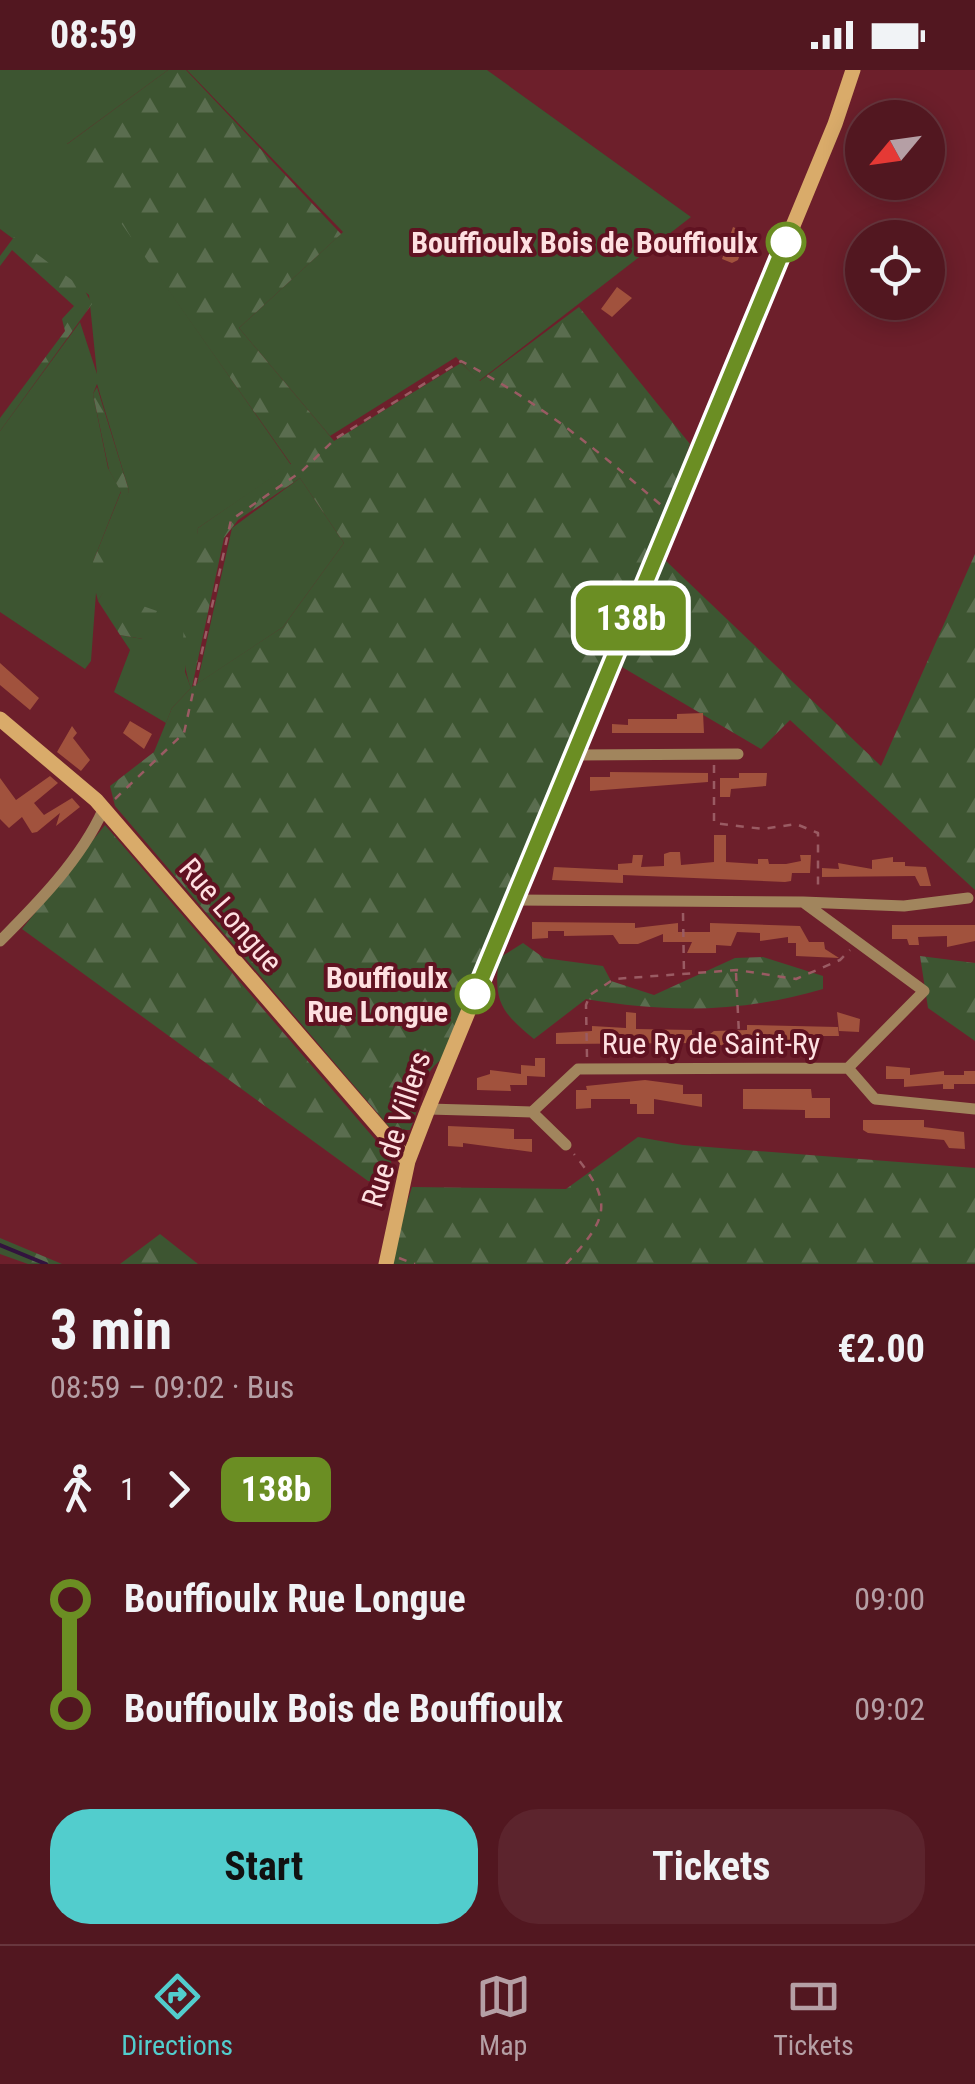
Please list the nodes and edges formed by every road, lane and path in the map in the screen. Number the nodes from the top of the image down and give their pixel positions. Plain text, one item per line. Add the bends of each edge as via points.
1 (853, 70) edge
2 (673, 515) junction
3 (0, 719) edge
4 (714, 754) junction
5 (738, 754) dead end
6 (574, 755) junction
7 (103, 810) junction
8 (968, 898) dead end
9 (514, 900) junction
10 (682, 901) junction
11 (803, 902) junction
12 (818, 902) junction
13 (0, 941) edge
14 (857, 944) junction
15 (736, 970) junction
16 (684, 976) junction
17 (741, 1067) junction
18 (588, 1068) junction
19 (848, 1068) junction
20 (428, 1109) junction
21 (975, 1110) edge
22 (532, 1112) junction
23 (566, 1145) joint
24 (408, 1161) junction
25 (386, 1264) edge
26 (566, 1264) edge

1 - 2 street, Rue de Villers
2 - 6 street, Rue de Villers
2 - 7 path via 566,424 461,361 335,439 231,520 184,733
3 - 7 street, Rue Longue
4 - 5 street
4 - 6 street
4 - 12 path via 714,823 763,829 796,824 818,833
6 - 9 street, Rue de Villers
7 - 13 street via 34,908
7 - 24 street, Rue Longue
8 - 12 street via 904,906
9 - 10 street
9 - 20 street, Rue de Villers
10 - 11 street
10 - 16 path
11 - 12 street
11 - 14 street
14 - 15 path via 806,977
14 - 19 street, Rue Ry de Saint-Ry via 924,992
15 - 16 path
15 - 17 path
16 - 18 path via 614,979 590,995
17 - 18 street, Rue Ry de Saint-Ry
17 - 19 street, Rue Ry de Saint-Ry
18 - 22 street, Rue Ry de Saint-Ry via 578,1069
19 - 21 street, Rue Ry de Saint-Ry via 876,1099
20 - 22 street
20 - 24 street, Rue de Villers
22 - 23 street
23 - 26 path via 602,1189 597,1220
24 - 25 street, Rue de Villers

